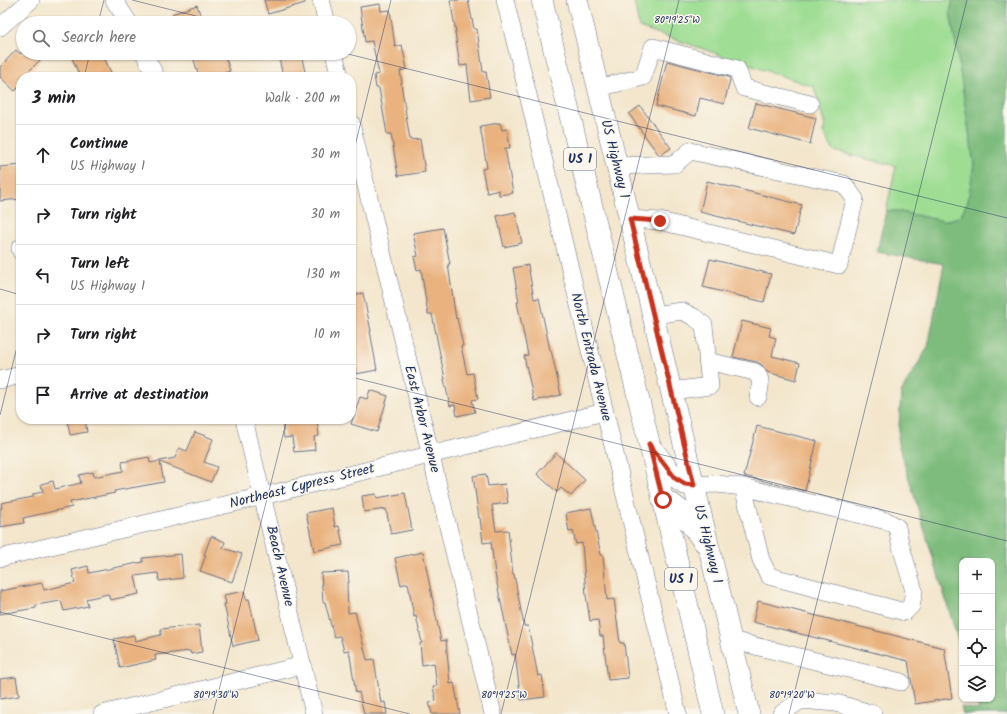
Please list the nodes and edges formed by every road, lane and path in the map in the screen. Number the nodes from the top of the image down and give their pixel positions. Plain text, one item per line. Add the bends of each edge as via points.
1 (31, 0) edge
2 (114, 0) edge
3 (321, 0) edge
4 (505, 0) edge
5 (542, 0) edge
6 (577, 0) edge
7 (124, 16) edge
8 (325, 16) edge
9 (0, 27) edge
10 (148, 60) edge
11 (336, 60) edge
12 (154, 72) edge
13 (339, 72) edge
14 (598, 88) junction
15 (810, 104) dead end
16 (356, 144) edge
17 (617, 166) junction
18 (630, 219) junction
19 (653, 315) junction
20 (707, 362) junction
21 (16, 376) edge
22 (0, 380) edge
23 (671, 391) junction
24 (758, 397) dead end
25 (604, 412) junction
26 (245, 424) edge
27 (649, 444) junction
28 (431, 454) junction
29 (694, 485) junction
30 (743, 487) junction
31 (263, 496) junction
32 (663, 500) junction
33 (709, 549) junction
34 (0, 558) edge
35 (731, 640) junction
36 (303, 666) junction
37 (902, 682) dead end
38 (102, 714) edge
39 (314, 714) edge
40 (493, 714) edge
41 (678, 714) edge
42 (713, 714) edge
43 (749, 714) edge
44 (781, 714) edge
45 (873, 714) edge

1 - 9 street
2 - 7 street
3 - 8 street
4 - 25 street, North Entrada Avenue
5 - 27 main road, US 1
6 - 14 main road, US Highway 1 / US 1
10 - 12 street
11 - 13 street
14 - 15 street via 643,77 653,47 737,69 744,88
14 - 17 main road, US Highway 1 / US 1
16 - 28 street, East Arbor Avenue
17 - 18 main road, US Highway 1 / US 1
17 - 18 street via 675,164 690,151 844,184 855,198 839,265 660,221
18 - 19 main road, US Highway 1 / US 1
19 - 20 street via 682,311 704,325
19 - 23 main road, US Highway 1 / US 1
20 - 23 street via 710,386
20 - 24 street via 755,372 761,380
21 - 22 street
23 - 29 main road, US Highway 1 / US 1
25 - 28 street, Northeast Cypress Street
25 - 41 street, North Entrada Avenue
26 - 31 street, Beach Avenue
27 - 29 main road via 675,478 685,484
27 - 32 main road, US 1
28 - 31 street, Northeast Cypress Street
28 - 40 street, East Arbor Avenue
29 - 30 street
29 - 33 main road, US Highway 1 / US 1
30 - 30 street via 887,521 897,527 914,592 911,606 905,612 769,576 761,560
31 - 34 street, Northeast Cypress Street
31 - 36 street, Beach Avenue
32 - 33 main road via 681,511
32 - 42 main road, US 1
33 - 35 main road, US Highway 1 / US 1
35 - 37 street
35 - 43 main road, US Highway 1 / US 1
36 - 38 street
36 - 39 street, Beach Avenue
44 - 45 street via 801,700 836,704

